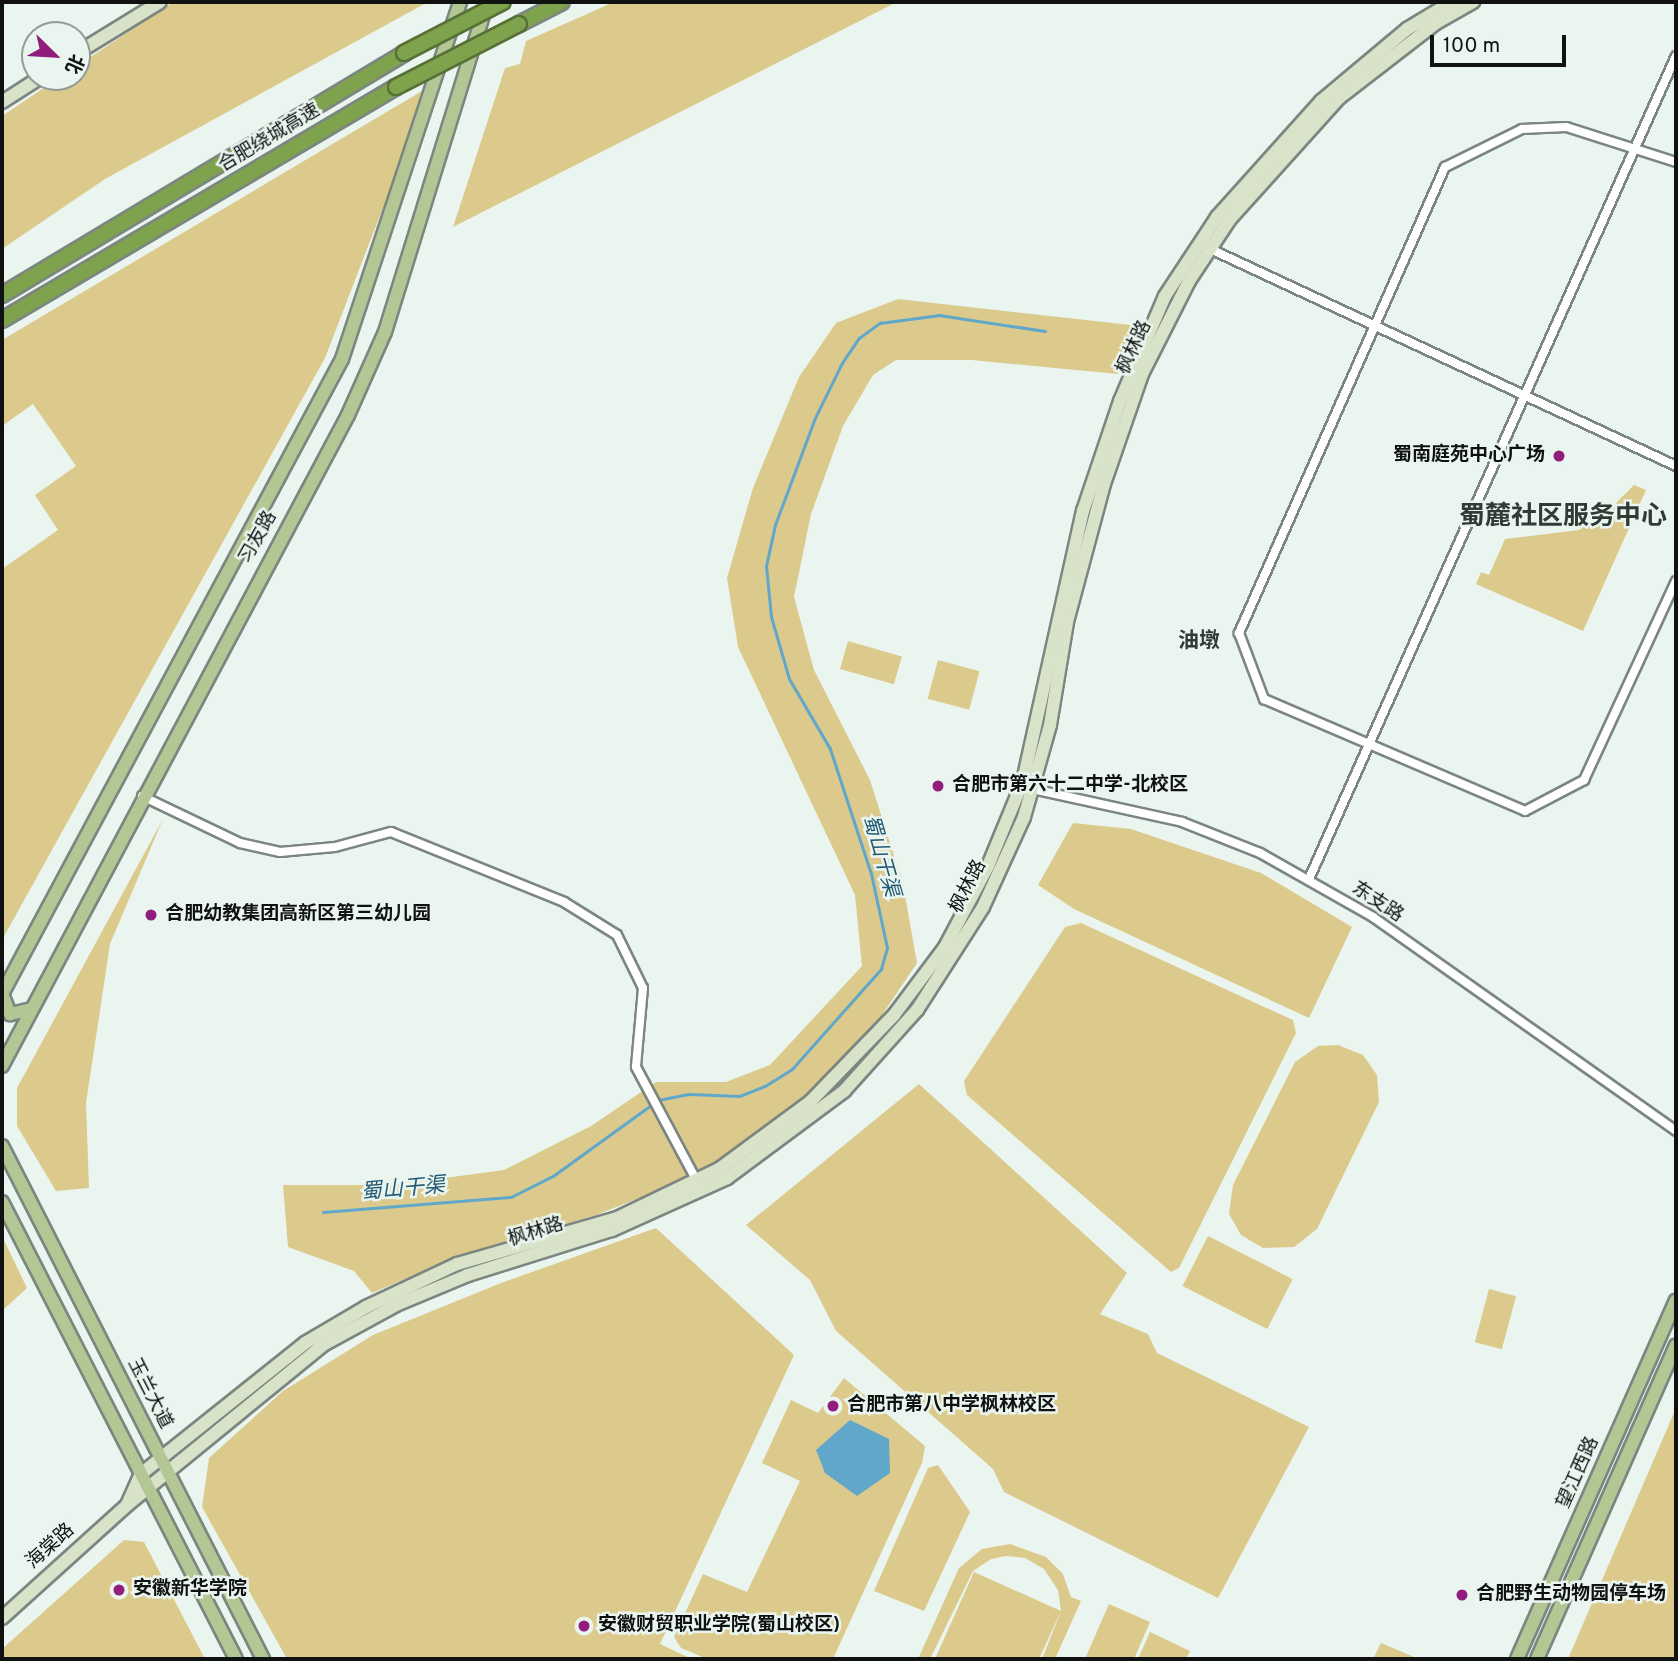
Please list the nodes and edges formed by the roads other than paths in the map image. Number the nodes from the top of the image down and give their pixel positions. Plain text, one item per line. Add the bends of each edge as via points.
1 (160, 2) edge
2 (460, 2) edge
3 (487, 2) edge
4 (503, 2) edge
5 (562, 2) edge
6 (1452, 2) edge
7 (1473, 2) edge
8 (91, 44) edge
9 (1676, 56) edge
10 (21, 90) edge
11 (2, 102) edge
12 (1635, 148) junction
13 (1676, 162) edge
14 (1205, 246) junction
15 (2, 295) edge
16 (2, 320) edge
17 (1374, 326) junction
18 (1525, 396) junction
19 (1676, 466) edge
20 (1676, 581) edge
21 (1367, 747) junction
22 (1026, 788) junction
23 (142, 796) junction
24 (1309, 879) junction
25 (2, 994) edge
26 (31, 1009) junction
27 (2, 1066) edge
28 (1676, 1131) edge
29 (2, 1146) edge
30 (6, 1165) edge
31 (700, 1185) junction
32 (2, 1202) edge
33 (1676, 1301) edge
34 (1676, 1345) edge
35 (160, 1458) junction
36 (141, 1474) junction
37 (169, 1474) junction
38 (149, 1491) junction
39 (127, 1505) junction
40 (2, 1618) edge
41 (236, 1659) edge
42 (263, 1659) edge
43 (1517, 1659) edge
44 (1537, 1659) edge

1 - 8 main road
2 - 25 main road, 习友路 via 342,359
3 - 23 main road, 习友路 via 379,344 348,415
4 - 15 highway, 合肥绕城高速, bridge via 404,53
5 - 16 highway, 合肥绕城高速, bridge via 396,87
6 - 14 main road, 枫林路 via 1408,29 1321,102 1217,217
7 - 14 main road, 枫林路 via 1436,23 1339,98
9 - 12 street
10 - 11 main road
12 - 13 street
12 - 17 street via 1566,127 1522,129 1445,167
12 - 18 street
14 - 17 street
14 - 22 main road, 枫林路 via 1165,296 1120,401 1087,498 1057,614
17 - 18 street
17 - 21 street via 1239,633 1264,699
18 - 19 street
18 - 21 street
20 - 21 street via 1584,780 1525,811
21 - 24 street
22 - 24 street, 东支路 via 1182,822 1260,853
22 - 31 main road, 枫林路 via 945,947 894,1015 810,1102
23 - 26 main road, 习友路
23 - 31 street via 240,843 280,852 335,847 391,832 564,902 617,935 643,988 636,1067
24 - 28 street, 东支路 via 1373,917
25 - 26 main road via 10,1014
26 - 27 main road, 习友路
29 - 30 main road, 玉兰大道
30 - 35 main road, 玉兰大道
31 - 35 main road, 枫林路 via 617,1218 457,1264 366,1307 304,1343
31 - 37 main road, 枫林路 via 612,1230 468,1275 372,1318 323,1345
32 - 36 main road
33 - 43 main road, 望江西路
34 - 44 main road, 望江西路
35 - 36 main road, 枫林路
35 - 37 main road, 玉兰大道
36 - 38 main road
36 - 39 main road, 海棠路
37 - 38 main road, 枫林路
37 - 42 main road, 玉兰大道
38 - 39 main road, 海棠路
38 - 41 main road
39 - 40 main road, 海棠路

